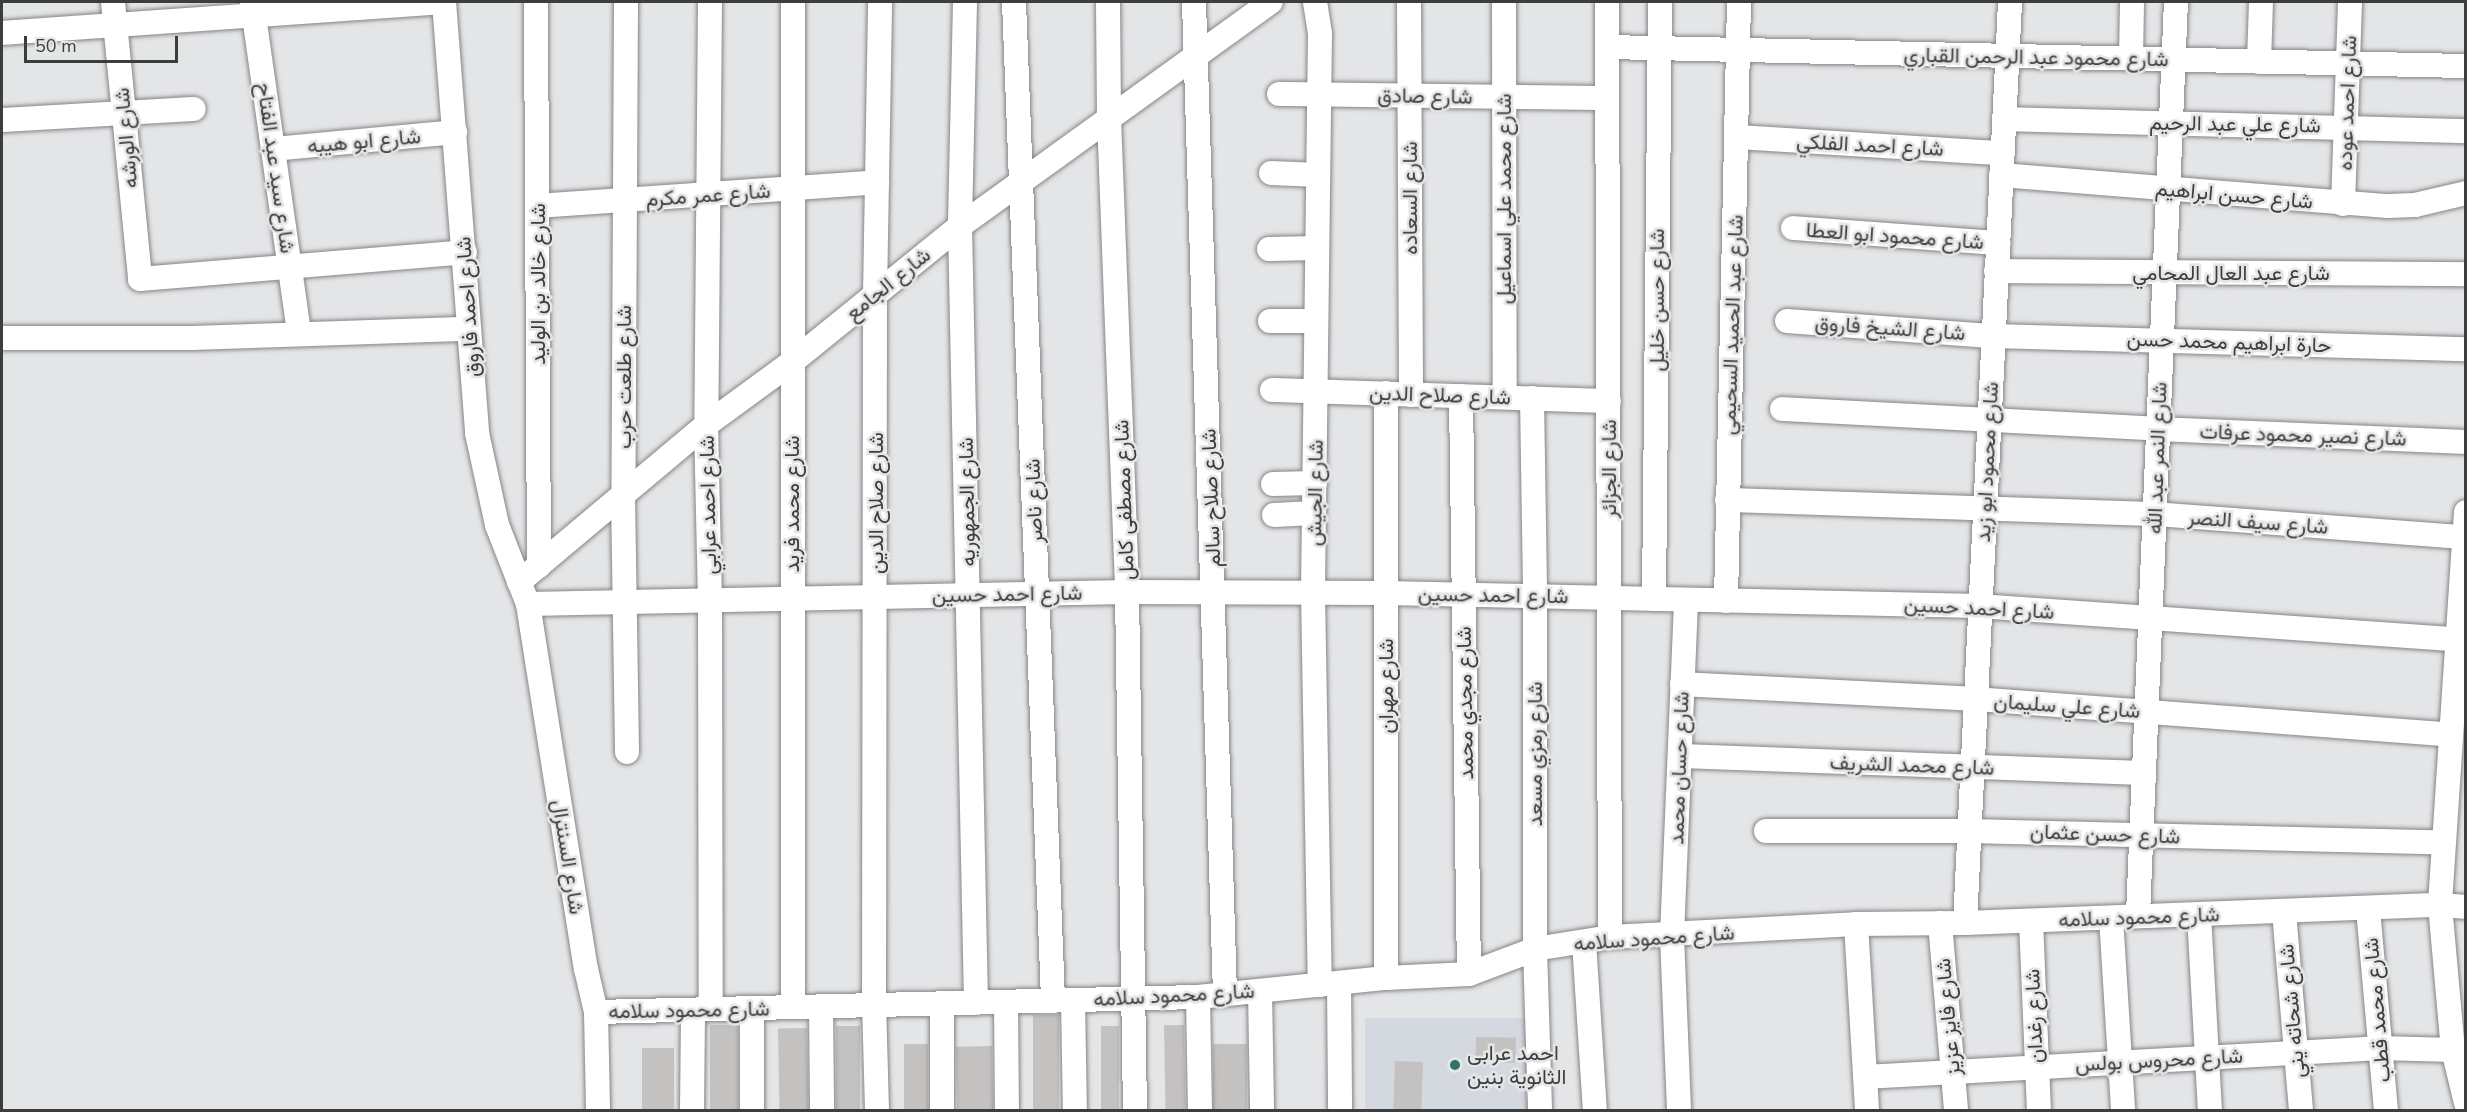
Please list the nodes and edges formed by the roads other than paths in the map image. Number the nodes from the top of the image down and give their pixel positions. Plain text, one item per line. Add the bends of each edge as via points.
1 (444, 2) edge
2 (536, 2) edge
3 (626, 2) edge
4 (710, 2) edge
5 (793, 2) edge
6 (880, 2) edge
7 (965, 2) edge
8 (1014, 2) edge
9 (1108, 2) edge
10 (1194, 2) edge
11 (1315, 2) edge
12 (1409, 2) edge
13 (1504, 2) edge
14 (1607, 2) edge
15 (1660, 2) edge
16 (1739, 2) edge
17 (2010, 2) edge
18 (2132, 2) edge
19 (2176, 2) edge
20 (2261, 2) edge
21 (2350, 2) edge
22 (1267, 3) edge
23 (253, 8) edge
24 (114, 13) edge
25 (2, 33) edge
26 (1607, 47) junction
27 (1659, 48) junction
28 (1739, 50) junction
29 (1196, 55) junction
30 (2007, 56) junction
31 (2131, 59) junction
32 (2174, 60) junction
33 (2259, 62) junction
34 (2348, 64) junction
35 (2466, 66) edge
36 (1279, 94) dead end
37 (1319, 95) junction
38 (1410, 96) junction
39 (1504, 97) junction
40 (1607, 98) junction
41 (194, 109) dead end
42 (123, 113) junction
43 (1109, 118) junction
44 (2004, 119) junction
45 (2, 120) edge
46 (2170, 123) junction
47 (2346, 127) junction
48 (2466, 131) edge
49 (455, 132) junction
50 (1737, 137) junction
51 (273, 149) junction
52 (2002, 164) junction
53 (1271, 173) dead end
54 (1318, 174) junction
55 (877, 182) junction
56 (1022, 182) junction
57 (792, 190) junction
58 (2169, 190) junction
59 (2466, 193) edge
60 (710, 195) junction
61 (626, 200) junction
62 (2343, 204) junction
63 (538, 206) junction
64 (960, 226) junction
65 (1793, 228) dead end
66 (1998, 243) junction
67 (1317, 248) junction
68 (1269, 249) dead end
69 (465, 252) junction
70 (289, 268) junction
71 (1996, 271) junction
72 (2163, 272) junction
73 (2466, 274) edge
74 (875, 295) junction
75 (1270, 321) dead end
76 (1316, 321) junction
77 (1787, 321) dead end
78 (468, 329) junction
79 (299, 334) junction
80 (1993, 336) junction
81 (2, 338) edge
82 (2162, 340) junction
83 (2466, 349) edge
84 (792, 362) junction
85 (1272, 390) dead end
86 (1316, 391) junction
87 (1386, 393) junction
88 (1411, 395) junction
89 (1461, 396) junction
90 (1505, 397) junction
91 (1532, 398) junction
92 (1609, 401) junction
93 (1782, 409) dead end
94 (1989, 420) junction
95 (706, 425) junction
96 (2158, 429) junction
97 (2466, 442) edge
98 (1315, 483) junction
99 (1274, 484) dead end
100 (623, 495) junction
101 (1727, 500) junction
102 (1985, 508) junction
103 (2466, 512) edge
104 (1314, 513) junction
105 (2155, 514) junction
106 (1274, 515) dead end
107 (2464, 537) junction
108 (539, 566) junction
109 (1215, 591) junction
110 (1127, 592) junction
111 (523, 593) junction
112 (1313, 593) junction
113 (1386, 593) junction
114 (1038, 594) junction
115 (969, 595) junction
116 (1463, 595) junction
117 (1535, 596) junction
118 (877, 597) junction
119 (1609, 598) junction
120 (792, 599) junction
121 (1654, 599) junction
122 (710, 600) junction
123 (1686, 600) junction
124 (1726, 601) junction
125 (627, 602) junction
126 (1980, 606) junction
127 (2151, 618) junction
128 (2457, 639) junction
129 (1682, 684) junction
130 (1976, 699) junction
131 (2147, 712) junction
132 (2451, 735) junction
133 (627, 752) dead end
134 (1680, 756) junction
135 (1972, 767) junction
136 (2144, 773) junction
137 (1766, 831) dead end
138 (1969, 831) junction
139 (2142, 836) junction
140 (2444, 843) junction
141 (2440, 905) junction
142 (2466, 907) edge
143 (2368, 909) junction
144 (2284, 912) junction
145 (2138, 915) junction
146 (2199, 915) junction
147 (2111, 918) junction
148 (2031, 921) junction
149 (1940, 923) junction
150 (1965, 923) junction
151 (1856, 924) junction
152 (1672, 936) junction
153 (1610, 937) junction
154 (1584, 942) junction
155 (1535, 950) junction
156 (1469, 974) junction
157 (1386, 978) junction
158 (1329, 984) junction
159 (1260, 991) junction
160 (1225, 994) junction
161 (1198, 997) junction
162 (1133, 999) junction
163 (1063, 1000) junction
164 (1006, 1002) junction
165 (976, 1003) junction
166 (942, 1004) junction
167 (874, 1005) junction
168 (793, 1007) junction
169 (821, 1007) junction
170 (752, 1009) junction
171 (702, 1010) junction
172 (596, 1012) junction
173 (2380, 1048) junction
174 (2453, 1050) junction
175 (2296, 1052) junction
176 (2206, 1058) junction
177 (2120, 1063) junction
178 (2036, 1067) junction
179 (1953, 1072) junction
180 (1865, 1077) junction
181 (2466, 1103) edge
182 (598, 1110) edge
183 (692, 1110) edge
184 (752, 1110) edge
185 (822, 1110) edge
186 (878, 1110) edge
187 (942, 1110) edge
188 (1007, 1110) edge
189 (1075, 1110) edge
190 (1135, 1110) edge
191 (1200, 1110) edge
192 (1262, 1110) edge
193 (1340, 1110) edge
194 (1540, 1110) edge
195 (1595, 1110) edge
196 (1679, 1110) edge
197 (1868, 1110) edge
198 (1956, 1110) edge
199 (2039, 1110) edge
200 (2123, 1110) edge
201 (2210, 1110) edge
202 (2301, 1110) edge
203 (2386, 1110) edge

1 - 23 street
1 - 49 street, شارع احمد فاروق
2 - 63 street, شارع خالد بن الوليد
3 - 61 street, شارع طلعت حرب
4 - 60 street, شارع احمد عرابي
5 - 57 street, شارع محمد فريد
6 - 55 street, شارع صلاح الدين
7 - 64 street, شارع الجمهوريه
8 - 56 street, شارع ناصر
9 - 43 street, شارع مصطفى كامل
10 - 29 street, شارع صلاح سالم
11 - 37 street, شارع الجيش via 1320,33
12 - 38 street, شارع السعاده
13 - 39 street, شارع محمد علي اسماعيل
14 - 26 street, شارع الجزائر
15 - 27 street, شارع حسن خليل
16 - 28 street, شارع عبد الحميد السحيمي
17 - 30 street, شارع محمود ابو زيد
18 - 31 street
19 - 32 street, شارع النمر عبد الله
20 - 33 street
21 - 34 street, شارع احمد عوده
22 - 29 street, شارع الجامع
23 - 24 street
23 - 51 street, شارع سيد عبد الفتاح
24 - 25 street
24 - 42 street, شارع الورشه
26 - 27 street, شارع محمود عبد الرحمن القباري
26 - 40 street, شارع الجزائر
27 - 28 street, شارع محمود عبد الرحمن القباري
27 - 121 street, شارع حسن خليل
28 - 30 street, شارع محمود عبد الرحمن القباري
28 - 50 street, شارع عبد الحميد السحيمي
29 - 43 street, شارع الجامع
29 - 109 street, شارع صلاح سالم
30 - 31 street, شارع محمود عبد الرحمن القباري
30 - 44 street, شارع محمود ابو زيد
31 - 32 street, شارع محمود عبد الرحمن القباري
32 - 33 street, شارع محمود عبد الرحمن القباري
32 - 46 street, شارع النمر عبد الله
33 - 34 street, شارع محمود عبد الرحمن القباري
34 - 35 street, شارع محمود عبد الرحمن القباري
34 - 47 street, شارع احمد عوده
36 - 37 street, شارع صادق
37 - 38 street, شارع صادق
37 - 54 street, شارع الجيش
38 - 39 street, شارع صادق
38 - 88 street, شارع السعاده
39 - 40 street, شارع صادق
39 - 90 street, شارع محمد علي اسماعيل
40 - 92 street, شارع الجزائر
41 - 42 street
42 - 45 street
42 - 70 street, شارع الورشه via 138,274 144,281
43 - 56 street, شارع الجامع
43 - 110 street, شارع مصطفى كامل
44 - 46 street, شارع علي عبد الرحيم
44 - 52 street, شارع محمود ابو زيد
46 - 47 street, شارع علي عبد الرحيم
46 - 58 street, شارع النمر عبد الله
47 - 48 street, شارع علي عبد الرحيم
47 - 62 street, شارع احمد عوده
49 - 51 street, شارع ابو هيبه
49 - 69 street, شارع احمد فاروق
50 - 52 street, شارع احمد الفلكي
50 - 101 street, شارع عبد الحميد السحيمي
51 - 70 street, شارع سيد عبد الفتاح
52 - 58 street, شارع حسن ابراهيم
52 - 66 street, شارع محمود ابو زيد
53 - 54 street
54 - 67 street, شارع الجيش
55 - 57 street, شارع عمر مكرم
55 - 74 street, شارع صلاح الدين
56 - 64 street, شارع الجامع
56 - 114 street, شارع ناصر
57 - 60 street, شارع عمر مكرم
57 - 84 street, شارع محمد فريد
58 - 62 street, شارع حسن ابراهيم
58 - 72 street, شارع النمر عبد الله
59 - 62 street, شارع حسن ابراهيم via 2415,205
60 - 61 street, شارع عمر مكرم
60 - 95 street, شارع احمد عرابي
61 - 63 street, شارع عمر مكرم
61 - 100 street, شارع طلعت حرب
63 - 108 street, شارع خالد بن الوليد
64 - 74 street, شارع الجامع
64 - 115 street, شارع الجمهوريه
65 - 66 street, شارع محمود ابو العطا
66 - 71 street, شارع محمود ابو زيد
67 - 68 street
67 - 76 street, شارع الجيش
69 - 70 street
69 - 78 street, شارع احمد فاروق
70 - 79 street, شارع سيد عبد الفتاح
71 - 72 street, شارع عبد العال المحامي
71 - 80 street, شارع محمود ابو زيد
72 - 73 street, شارع عبد العال المحامي
72 - 82 street, شارع النمر عبد الله
74 - 84 street, شارع الجامع
74 - 118 street, شارع صلاح الدين
75 - 76 street
76 - 86 street, شارع الجيش
77 - 80 street, شارع الشيخ فاروق
78 - 79 street
78 - 111 street, شارع احمد فاروق via 482,464 497,525
79 - 81 street via 192,339
80 - 82 street, حارة ابراهيم محمد حسن
80 - 94 street, شارع محمود ابو زيد
82 - 83 street, حارة ابراهيم محمد حسن
82 - 96 street, شارع النمر عبد الله
84 - 95 street, شارع الجامع
84 - 120 street, شارع محمد فريد
85 - 86 street, شارع صلاح الدين
86 - 87 street, شارع صلاح الدين
86 - 98 street, شارع الجيش
87 - 88 street, شارع صلاح الدين
87 - 113 street, شارع مهران
88 - 89 street, شارع صلاح الدين
89 - 90 street, شارع صلاح الدين
89 - 116 street, شارع مجدي محمد
90 - 91 street, شارع صلاح الدين
91 - 92 street, شارع صلاح الدين
91 - 117 street, شارع رمزي مسعد
92 - 119 street, شارع الجزائر
93 - 94 street, شارع نصير محمود عرفات
94 - 96 street, شارع نصير محمود عرفات
94 - 102 street, شارع محمود ابو زيد
95 - 100 street, شارع الجامع
95 - 122 street, شارع احمد عرابي
96 - 97 street, شارع نصير محمود عرفات
96 - 105 street, شارع النمر عبد الله
98 - 99 street
98 - 104 street, شارع الجيش
100 - 108 street, شارع الجامع
100 - 125 street, شارع طلعت حرب
101 - 102 street, شارع سيف النصر
101 - 124 street, شارع عبد الحميد السحيمي
102 - 105 street, شارع سيف النصر
102 - 126 street, شارع محمود ابو زيد
103 - 107 street
104 - 106 street
104 - 112 street, شارع الجيش
105 - 107 street, شارع سيف النصر
105 - 127 street, شارع النمر عبد الله
107 - 128 street
108 - 111 street, شارع الجامع
109 - 110 street, شارع احمد حسين
109 - 112 street, شارع احمد حسين
109 - 160 street, شارع صلاح سالم
110 - 114 street, شارع احمد حسين
110 - 162 street, شارع مصطفى كامل
111 - 125 street, شارع احمد حسين
111 - 172 street, شارع السنترال
112 - 113 street, شارع احمد حسين
112 - 158 street, شارع الجيش
113 - 116 street, شارع احمد حسين
113 - 157 street, شارع مهران
114 - 115 street, شارع احمد حسين
114 - 163 street, شارع ناصر
115 - 118 street, شارع احمد حسين
115 - 165 street, شارع الجمهوريه
116 - 117 street, شارع احمد حسين
116 - 156 street, شارع مجدي محمد
117 - 119 street, شارع احمد حسين
117 - 155 street, شارع رمزي مسعد
118 - 120 street, شارع احمد حسين
118 - 167 street, شارع صلاح الدين
119 - 121 street, شارع احمد حسين
119 - 153 street, شارع الجزائر
120 - 122 street, شارع احمد حسين
120 - 168 street, شارع محمد فريد
121 - 123 street, شارع احمد حسين
122 - 125 street, شارع احمد حسين
122 - 171 street, شارع احمد عرابي
123 - 124 street, شارع احمد حسين
123 - 129 street, شارع حسان محمد
124 - 126 street, شارع احمد حسين
125 - 133 street, شارع طلعت حرب
126 - 127 street, شارع احمد حسين
126 - 130 street, شارع محمود ابو زيد
127 - 128 street, شارع احمد حسين
127 - 131 street, شارع النمر عبد الله
128 - 132 street
129 - 130 street, شارع علي سليمان
129 - 134 street, شارع حسان محمد
130 - 131 street, شارع علي سليمان
130 - 135 street, شارع محمود ابو زيد
131 - 132 street, شارع علي سليمان
131 - 136 street, شارع النمر عبد الله
132 - 140 street
134 - 135 street, شارع محمد الشريف
134 - 152 street, شارع حسان محمد
135 - 136 street, شارع محمد الشريف
135 - 138 street, شارع محمود ابو زيد
136 - 139 street, شارع النمر عبد الله
137 - 138 street, شارع حسن عثمان
138 - 139 street, شارع حسن عثمان
138 - 150 street, شارع محمود ابو زيد
139 - 140 street, شارع حسن عثمان
139 - 145 street, شارع النمر عبد الله
140 - 141 street
141 - 142 street, شارع محمود سلامه
141 - 143 street, شارع محمود سلامه
141 - 174 street
143 - 144 street, شارع محمود سلامه
143 - 173 street, شارع محمد قطب
144 - 146 street, شارع محمود سلامه
144 - 175 street, شارع شحاته يني
145 - 146 street, شارع محمود سلامه
145 - 147 street, شارع محمود سلامه
146 - 176 street
147 - 148 street, شارع محمود سلامه
147 - 177 street
148 - 150 street, شارع محمود سلامه
148 - 178 street, شارع رغدان
149 - 150 street, شارع محمود سلامه
149 - 151 street, شارع محمود سلامه
149 - 179 street, شارع فايز عزيز
151 - 152 street, شارع محمود سلامه
151 - 180 street
152 - 153 street, شارع محمود سلامه
152 - 196 street, شارع حسان محمد
153 - 154 street, شارع محمود سلامه
154 - 155 street, شارع محمود سلامه
154 - 195 street
155 - 156 street, شارع محمود سلامه
155 - 194 street, شارع رمزي مسعد
156 - 157 street, شارع محمود سلامه
157 - 158 street, شارع محمود سلامه
158 - 159 street, شارع محمود سلامه
158 - 193 street, شارع الجيش
159 - 160 street, شارع محمود سلامه
159 - 192 street
160 - 161 street, شارع محمود سلامه
161 - 162 street, شارع محمود سلامه
161 - 191 street
162 - 163 street, شارع محمود سلامه
162 - 190 street, شارع مصطفى كامل
163 - 164 street, شارع محمود سلامه
163 - 189 street, شارع ناصر
164 - 165 street, شارع محمود سلامه
164 - 188 street
165 - 166 street, شارع محمود سلامه
166 - 167 street, شارع محمود سلامه
166 - 187 street
167 - 169 street, شارع محمود سلامه
167 - 186 street, شارع صلاح الدين
168 - 169 street, شارع محمود سلامه
168 - 170 street, شارع محمود سلامه
169 - 185 street
170 - 171 street, شارع محمود سلامه
170 - 184 street
171 - 172 street, شارع محمود سلامه
171 - 183 street, شارع احمد عرابي
172 - 182 street, شارع السنترال
173 - 174 street, شارع محروس بولس
173 - 175 street, شارع محروس بولس
173 - 203 street, شارع محمد قطب
174 - 181 street
175 - 176 street, شارع محروس بولس
175 - 202 street, شارع شحاته يني
176 - 177 street, شارع محروس بولس
176 - 201 street
177 - 178 street, شارع محروس بولس
177 - 200 street
178 - 179 street, شارع محروس بولس
178 - 199 street, شارع رغدان
179 - 180 street, شارع محروس بولس
179 - 198 street, شارع فايز عزيز
180 - 197 street

